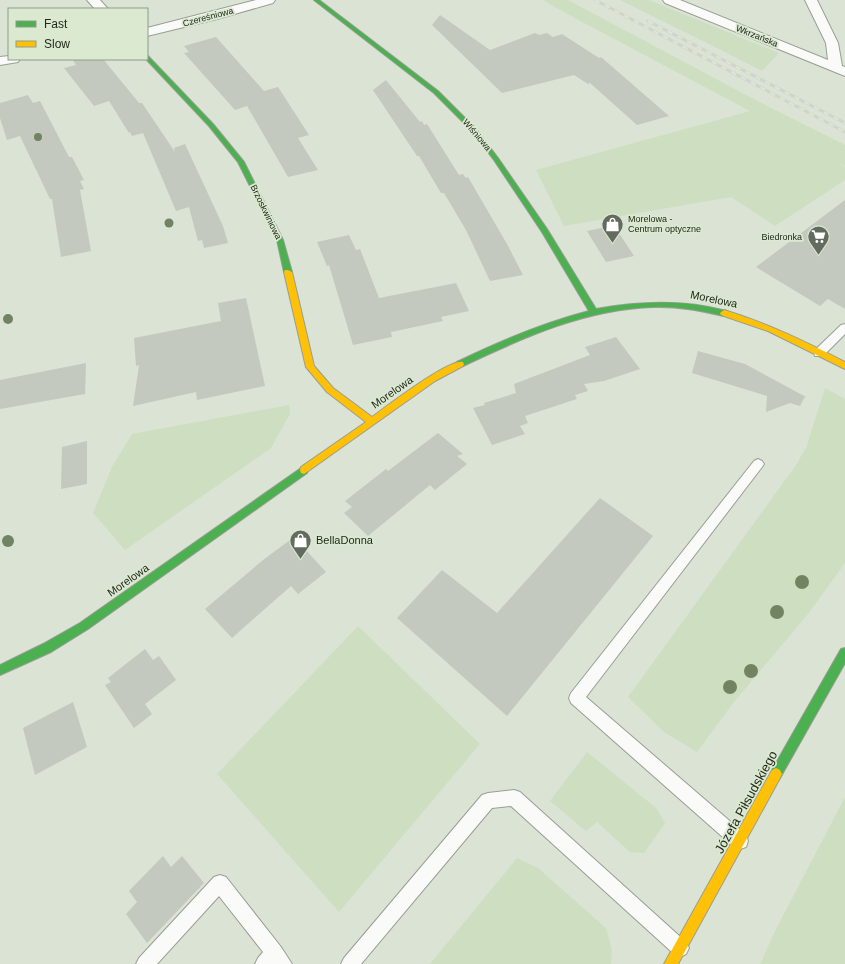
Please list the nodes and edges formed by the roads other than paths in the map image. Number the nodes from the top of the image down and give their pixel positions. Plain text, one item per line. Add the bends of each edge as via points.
1 (94, 0) edge
2 (269, 0) edge
3 (316, 0) edge
4 (669, 0) edge
5 (811, 0) edge
6 (101, 8) edge
7 (148, 32) edge
8 (148, 58) edge
9 (841, 70) edge
10 (593, 310) junction
11 (845, 328) edge
12 (819, 353) junction
13 (845, 366) edge
14 (371, 422) junction
15 (758, 464) dead end
16 (845, 653) edge
17 (0, 670) edge
18 (740, 841) junction
19 (680, 948) junction
20 (274, 960) edge
21 (145, 964) edge
22 (350, 964) edge
23 (671, 964) edge

1 - 6 street
2 - 7 street, Czereśniowa
3 - 10 street, Wiśniowa via 436,92 473,129 545,231
4 - 9 street, Wkrzańska
5 - 9 street via 832,43
8 - 14 street, Brzoskwiniowa via 211,125 241,162 280,240 310,367 335,397
10 - 12 street, Morelowa via 654,303 701,308 764,325
10 - 14 street, Morelowa via 546,325 454,367 432,379
11 - 12 lane
12 - 13 street, Morelowa
14 - 17 street, Morelowa via 84,626 47,648
15 - 18 lane via 576,698
16 - 18 street, Józefa Piłsudskiego
18 - 19 street, Józefa Piłsudskiego
19 - 22 lane via 514,798 488,801
19 - 23 street, Józefa Piłsudskiego
20 - 21 lane via 220,883

